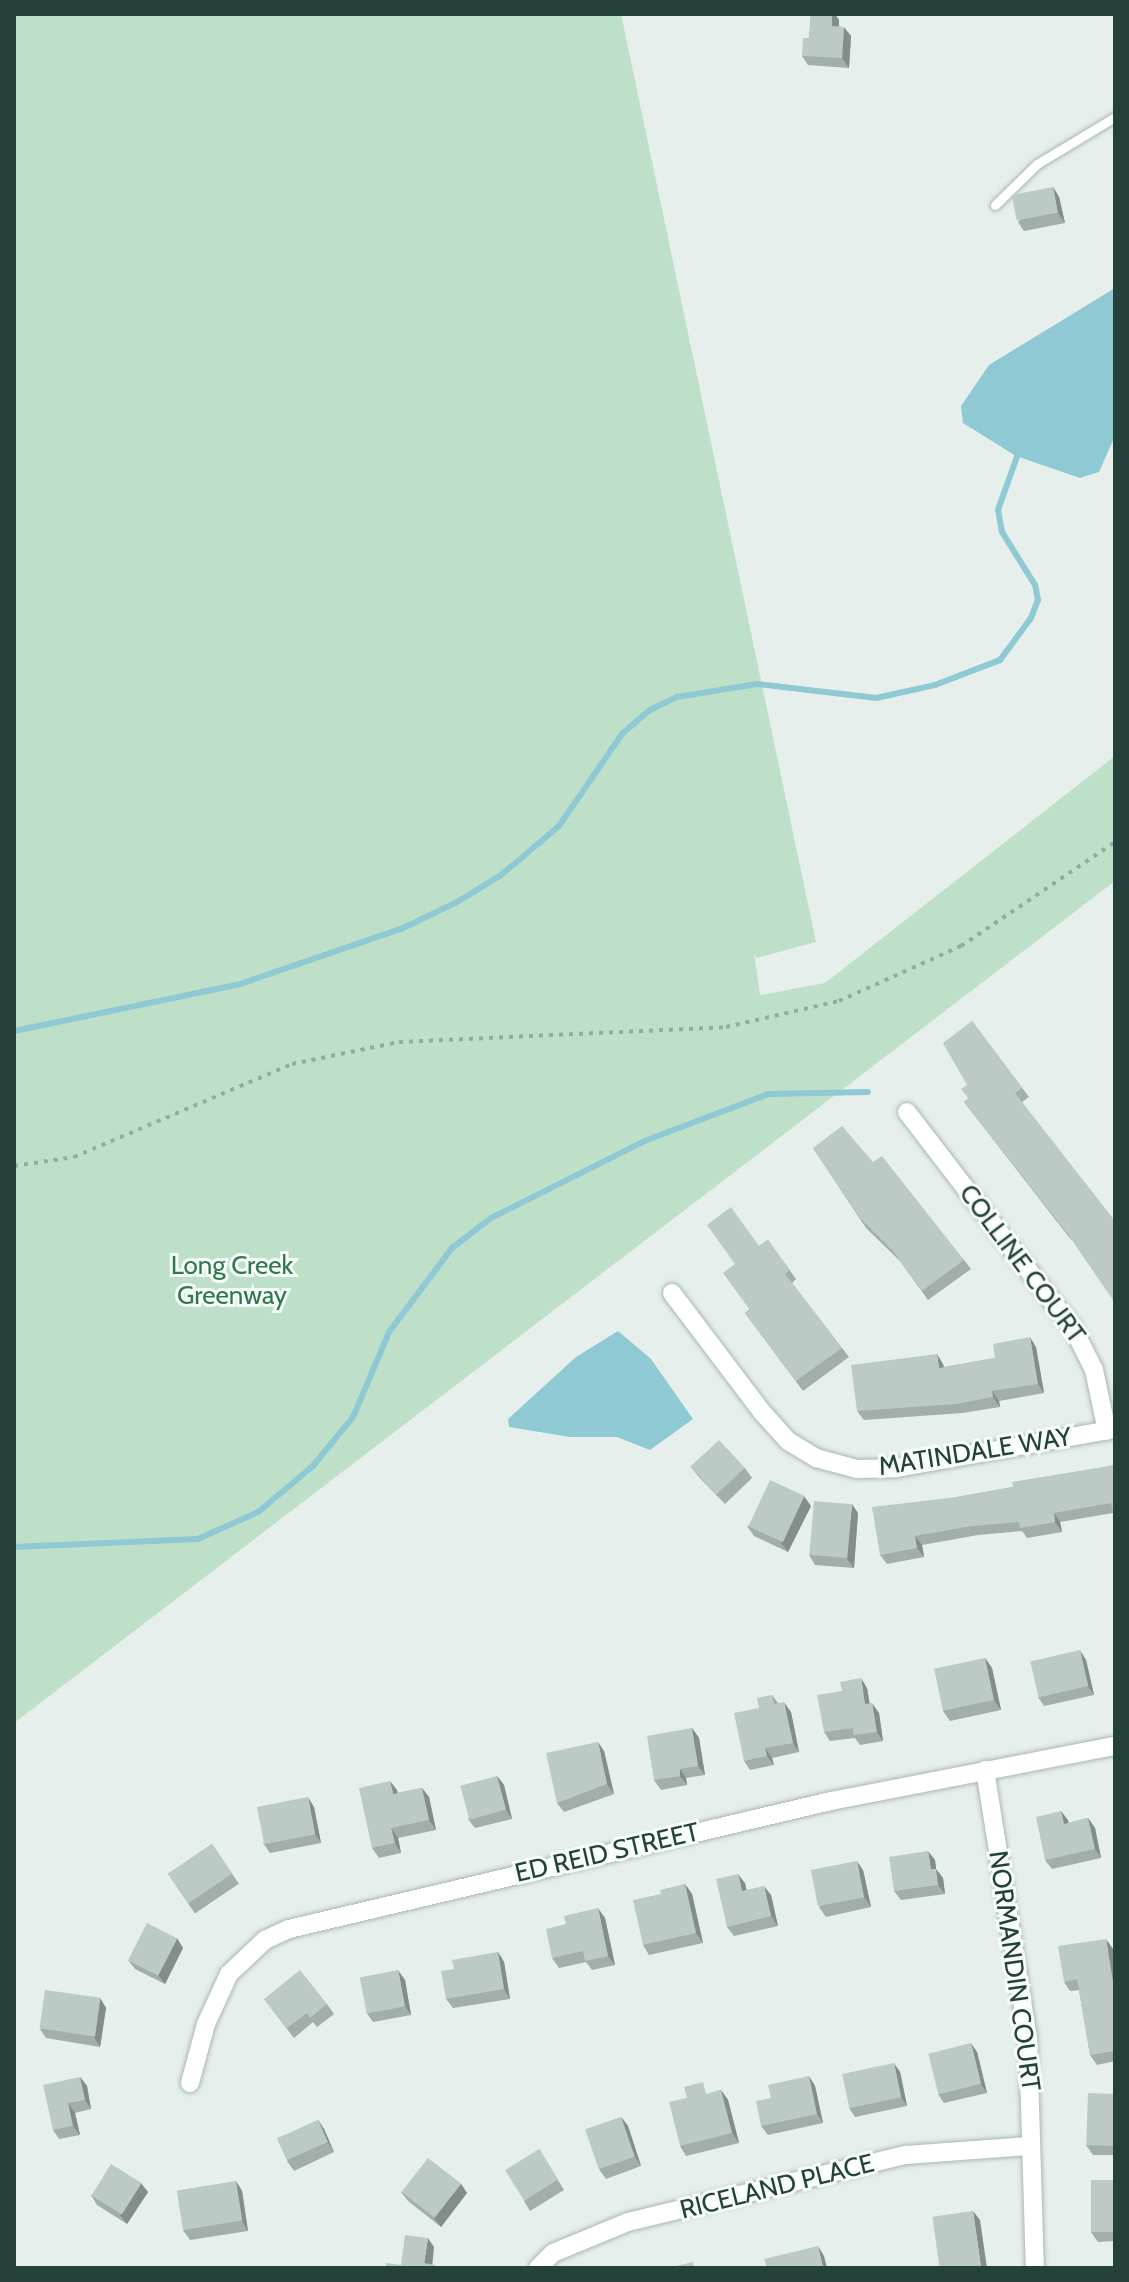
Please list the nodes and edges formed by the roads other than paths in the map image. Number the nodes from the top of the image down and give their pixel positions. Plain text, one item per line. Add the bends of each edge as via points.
1 (1115, 117) edge
2 (995, 205) dead end
3 (907, 1112) dead end
4 (672, 1293) dead end
5 (1111, 1430) edge
6 (1115, 1746) edge
7 (985, 1770) junction
8 (190, 2083) dead end
9 (1029, 2146) junction
10 (538, 2268) edge
11 (1035, 2268) edge

1 - 2 lane via 1037,164
3 - 5 street, COLLINE COURT via 1080,1339
4 - 5 street, MATINDALE WAY via 762,1412 788,1441 816,1458 857,1469 896,1468
6 - 7 street, ED REID STREET
7 - 8 street, ED REID STREET via 831,1801 289,1929 265,1940 229,1974 206,2024
7 - 9 street, NORMANDIN COURT via 1028,2038
9 - 10 street, RICELAND PLACE via 906,2155 628,2222 553,2253
9 - 11 street, NORMANDIN COURT

